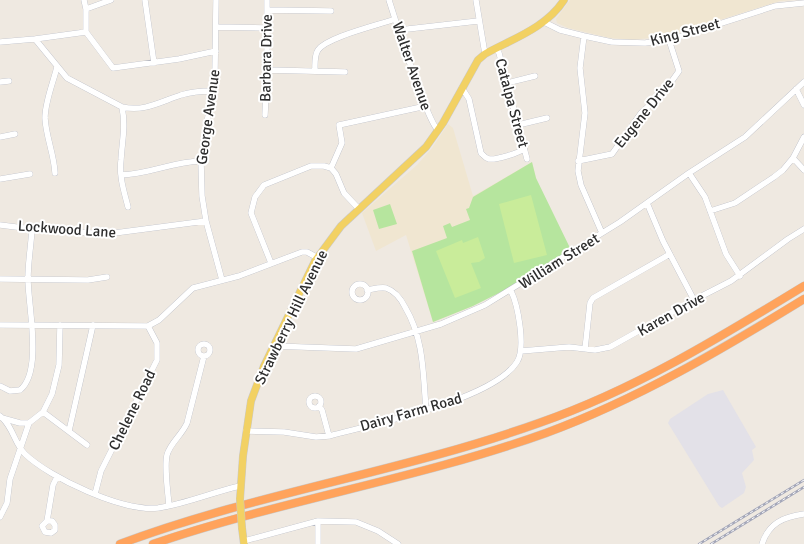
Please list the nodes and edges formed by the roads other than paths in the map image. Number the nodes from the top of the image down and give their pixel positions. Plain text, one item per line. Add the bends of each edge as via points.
1 (84, 0) edge
2 (111, 0) edge
3 (145, 0) edge
4 (216, 0) edge
5 (267, 0) edge
6 (388, 0) edge
7 (476, 0) edge
8 (564, 0) edge
9 (804, 3) edge
10 (86, 9) junction
11 (266, 10) junction
12 (332, 11) dead end
13 (395, 20) junction
14 (478, 21) junction
15 (544, 22) junction
16 (216, 27) junction
17 (266, 28) junction
18 (399, 30) junction
19 (86, 32) junction
20 (584, 36) junction
21 (35, 39) junction
22 (669, 40) junction
23 (0, 42) edge
24 (496, 48) junction
25 (216, 51) junction
26 (485, 54) junction
27 (154, 63) junction
28 (57, 67) junction
29 (267, 70) junction
30 (315, 72) junction
31 (345, 72) dead end
32 (535, 76) dead end
33 (9, 81) dead end
34 (0, 82) edge
35 (804, 82) edge
36 (507, 84) junction
37 (462, 88) junction
38 (796, 89) junction
39 (212, 91) junction
40 (804, 105) edge
41 (426, 106) junction
42 (122, 107) junction
43 (265, 115) dead end
44 (547, 118) dead end
45 (518, 125) junction
46 (438, 130) junction
47 (15, 134) dead end
48 (0, 137) edge
49 (804, 137) edge
50 (524, 149) junction
51 (793, 158) junction
52 (527, 159) dead end
53 (201, 161) junction
54 (578, 162) junction
55 (331, 168) junction
56 (804, 170) edge
57 (55, 173) dead end
58 (689, 173) junction
59 (30, 174) dead end
60 (121, 176) junction
61 (0, 179) edge
62 (647, 203) junction
63 (128, 207) dead end
64 (359, 209) junction
65 (710, 211) junction
66 (206, 221) junction
67 (0, 225) edge
68 (32, 229) junction
69 (804, 229) edge
70 (602, 233) junction
71 (670, 254) junction
72 (318, 258) junction
73 (271, 263) junction
74 (740, 276) junction
75 (107, 277) dead end
76 (0, 279) edge
77 (28, 279) junction
78 (222, 280) junction
79 (804, 286) edge
80 (367, 290) dead end
81 (511, 291) junction
82 (804, 299) edge
83 (694, 300) junction
84 (0, 325) edge
85 (32, 325) junction
86 (60, 325) junction
87 (92, 326) junction
88 (148, 326) junction
89 (416, 332) junction
90 (274, 346) junction
91 (585, 348) junction
92 (521, 351) junction
93 (204, 356) dead end
94 (0, 386) edge
95 (319, 406) dead end
96 (426, 409) junction
97 (43, 412) junction
98 (1, 417) edge
99 (29, 423) junction
100 (69, 431) junction
101 (246, 431) junction
102 (329, 436) junction
103 (87, 445) dead end
104 (21, 449) junction
105 (57, 477) junction
106 (240, 486) junction
107 (95, 494) junction
108 (169, 506) junction
109 (1, 513) edge
110 (804, 514) edge
111 (47, 521) dead end
112 (318, 521) junction
113 (244, 542) edge
114 (120, 544) edge
115 (153, 544) edge
116 (318, 544) edge
117 (398, 544) edge
118 (762, 544) edge

1 - 10 street
2 - 10 street
3 - 27 street
4 - 16 street, George Avenue
5 - 11 street, Barbara Drive
6 - 13 street, Walter Avenue
7 - 14 street
8 - 15 main road, Strawberry Hill Avenue
9 - 22 street, King Street via 775,6
10 - 19 street
11 - 12 street
11 - 17 street, Barbara Drive
13 - 18 street, Walter Avenue
13 - 30 street via 350,34 320,48 316,54
14 - 18 street
14 - 26 street
15 - 20 street, King Street via 560,30
15 - 24 main road, Strawberry Hill Avenue
16 - 17 street
16 - 25 street, George Avenue
17 - 29 street, Barbara Drive
18 - 41 street, Walter Avenue
19 - 21 street
19 - 27 street via 113,68
20 - 22 street, King Street via 633,44
20 - 54 street via 580,68 585,113
21 - 23 street
21 - 28 street
22 - 54 street, Eugene Drive via 678,71 664,92 641,113 612,154
24 - 26 main road, Strawberry Hill Avenue
24 - 36 street, Catalpa Street
25 - 27 street
25 - 39 street, George Avenue
26 - 37 main road, Strawberry Hill Avenue via 472,68
28 - 42 street via 76,84
28 - 57 street via 45,116
29 - 30 street
29 - 43 street, Barbara Drive
30 - 31 street
32 - 36 street
33 - 34 street
35 - 38 street, William Street
36 - 45 street, Catalpa Street
37 - 46 main road, Strawberry Hill Avenue
37 - 50 street via 469,99 481,153 485,157 490,159
38 - 40 street
38 - 58 street, William Street via 745,137
39 - 42 street via 182,95 150,108 131,110
39 - 53 street, George Avenue
41 - 46 street, Walter Avenue via 434,127
41 - 55 street via 339,125 342,143
42 - 60 street via 125,129 120,162
44 - 45 street
45 - 50 street, Catalpa Street
46 - 64 main road, Strawberry Hill Avenue via 416,158
47 - 48 street
49 - 51 street
50 - 52 street, Catalpa Street
51 - 56 street
51 - 65 street via 783,170 746,196 735,203
53 - 60 street via 176,164 139,175
53 - 66 street, George Avenue
54 - 70 street via 581,185
55 - 64 street via 338,177 344,193
55 - 73 street via 311,166 264,185 259,190 251,213
58 - 62 street, William Street
58 - 65 street
59 - 61 street
60 - 63 street
62 - 70 street, William Street
62 - 71 street
64 - 72 main road, Strawberry Hill Avenue via 341,226
65 - 74 street via 726,254
66 - 68 street, Lockwood Lane via 117,234
66 - 78 street, George Avenue
67 - 68 street, Lockwood Lane
68 - 77 street
69 - 74 street, Karen Drive
70 - 81 street, William Street
71 - 83 street
71 - 91 street via 593,298 590,303
72 - 73 street via 302,252
72 - 90 main road, Strawberry Hill Avenue
73 - 78 street
74 - 83 street, Karen Drive
75 - 77 street via 88,280
76 - 77 street
77 - 85 street
78 - 88 street via 193,288 159,320
79 - 114 highway via 669,366 615,393 553,418 477,443 191,520
80 - 89 street via 386,288 394,292 411,317
81 - 89 street, William Street via 463,315
81 - 92 street via 515,300
82 - 115 highway via 668,379 613,406 557,429 480,454 221,523
83 - 91 street, Karen Drive via 610,347 595,350
84 - 85 street
85 - 86 street
85 - 94 street via 32,359 24,387 15,392
86 - 87 street
86 - 97 street via 57,379
87 - 88 street
87 - 100 street
88 - 107 street, Chelene Road via 157,343 157,360 101,471
89 - 90 street, William Street via 356,349
89 - 96 street via 424,364
90 - 101 main road, Strawberry Hill Avenue via 255,389
91 - 92 street, Karen Drive
92 - 96 street, Dairy Farm Road via 518,361 511,370 486,387 463,399
93 - 108 street via 187,423 167,455
95 - 102 street
96 - 102 street, Dairy Farm Road
97 - 99 street
97 - 100 street
98 - 99 street
98 - 104 street
99 - 104 street
100 - 103 street
101 - 102 street, Dairy Farm Road
101 - 106 main road, Strawberry Hill Avenue
104 - 105 street
104 - 109 street via 10,479 7,504
105 - 107 street
105 - 111 street via 53,485
106 - 108 street
106 - 113 main road, Strawberry Hill Avenue, bridge
107 - 108 street via 145,508
110 - 118 street via 781,520 772,526
112 - 113 street
112 - 116 street
112 - 117 street via 356,522 378,531

